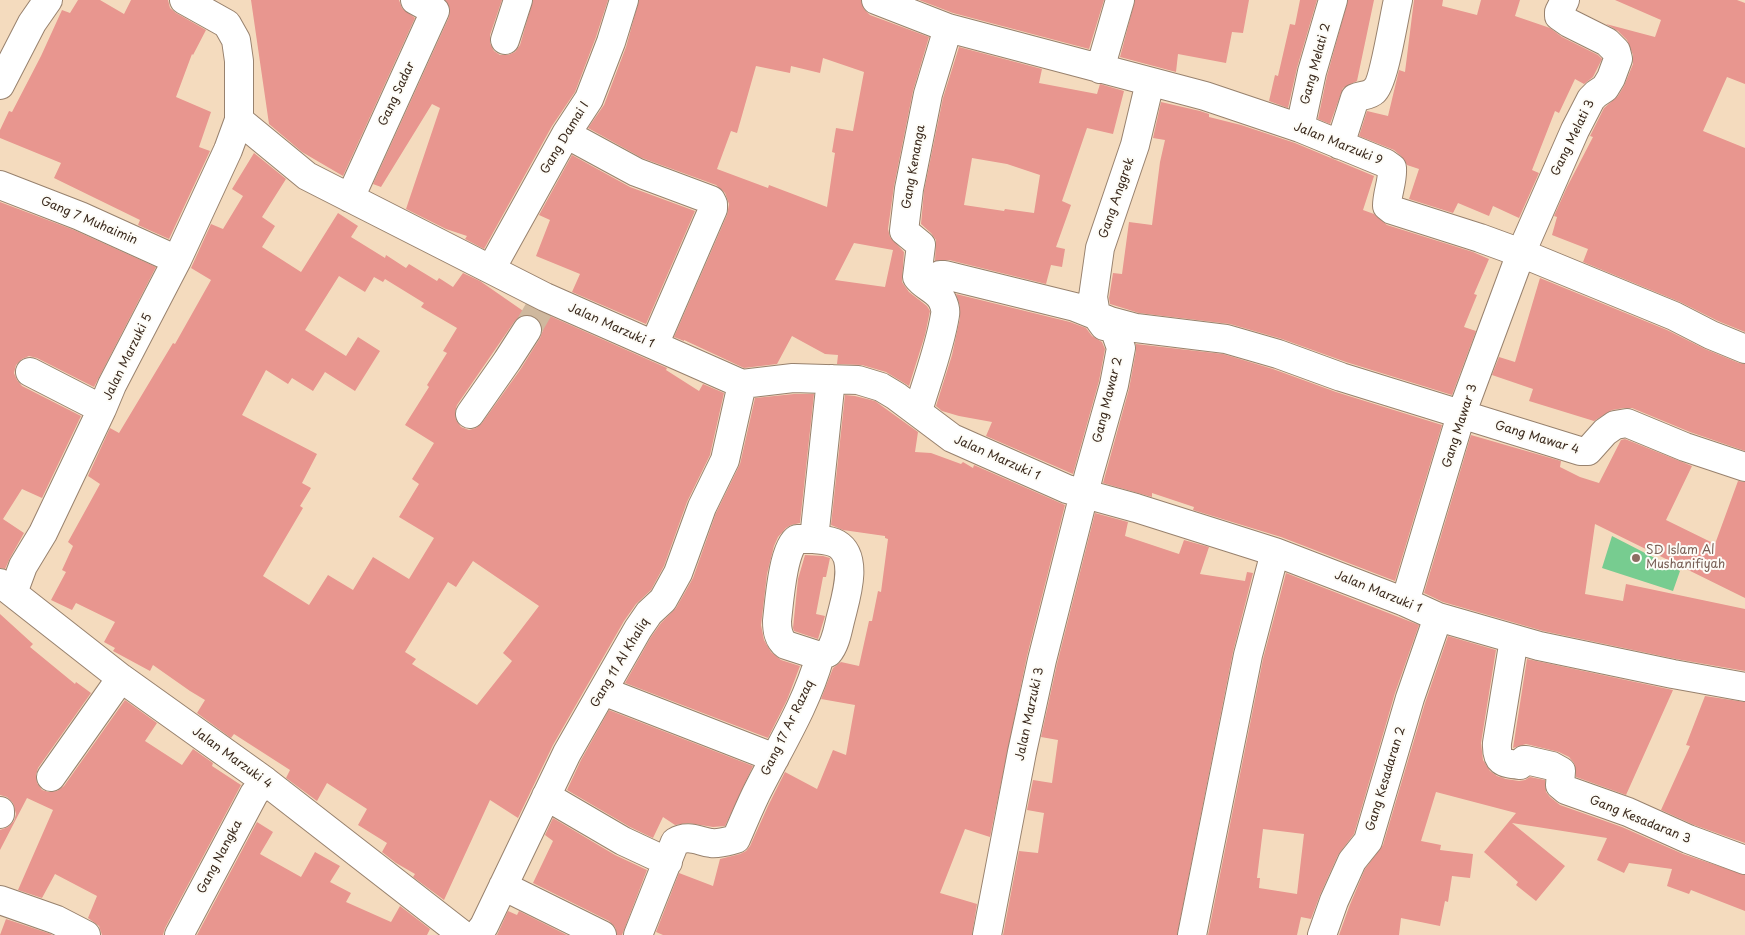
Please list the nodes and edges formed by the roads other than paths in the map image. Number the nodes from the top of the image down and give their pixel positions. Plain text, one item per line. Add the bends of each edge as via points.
1 (48, 0) edge
2 (184, 0) edge
3 (415, 0) edge
4 (518, 0) edge
5 (624, 0) edge
6 (1120, 0) edge
7 (1333, 0) edge
8 (1398, 0) edge
9 (1565, 0) edge
10 (885, 2) edge
11 (948, 28) junction
12 (505, 40) dead end
13 (1100, 69) junction
14 (1150, 82) junction
15 (0, 85) edge
16 (239, 120) junction
17 (1300, 128) junction
18 (566, 134) junction
19 (1340, 145) junction
20 (0, 185) edge
21 (350, 198) junction
22 (1521, 253) junction
23 (177, 260) junction
24 (491, 269) junction
25 (936, 291) junction
26 (1096, 316) junction
27 (527, 330) tunnel mouth
28 (654, 345) junction
29 (1745, 349) edge
30 (30, 372) dead end
31 (830, 379) junction
32 (742, 384) junction
33 (102, 409) junction
34 (918, 411) junction
35 (470, 414) dead end
36 (1461, 415) junction
37 (1745, 467) edge
38 (1083, 495) junction
39 (814, 539) junction
40 (1273, 559) junction
41 (6, 588) edge
42 (1405, 602) junction
43 (1438, 617) junction
44 (1514, 639) junction
45 (820, 656) junction
46 (121, 678) junction
47 (1745, 686) edge
48 (603, 691) junction
49 (775, 758) junction
50 (50, 777) dead end
51 (265, 781) junction
52 (546, 796) junction
53 (1745, 860) edge
54 (668, 862) junction
55 (503, 886) junction
56 (0, 900) edge
57 (86, 935) edge
58 (179, 935) edge
59 (463, 935) edge
60 (477, 935) edge
61 (602, 935) edge
62 (638, 935) edge
63 (987, 935) edge
64 (1192, 935) edge
65 (1322, 935) edge

1 - 15 street via 32,23
2 - 16 street via 227,24 236,40
3 - 21 street, Gang Sadar via 435,12
4 - 12 street
5 - 18 street, Gang Damai I via 589,99
6 - 13 street
7 - 17 street, Gang Melati 2
8 - 19 street via 1378,86 1374,92 1355,98
9 - 22 street, Gang Melati 3 via 1559,16 1607,42 1616,51 1618,59 1605,88 1591,99 1575,130
10 - 11 street, Jalan Marzuki 9
11 - 13 street, Jalan Marzuki 9
11 - 25 street, Gang Kenanga via 928,94 904,231 921,244 917,277 922,285
13 - 14 street, Jalan Marzuki 9
14 - 17 street, Jalan Marzuki 9 via 1205,96
14 - 26 street, Gang Anggrek via 1135,145 1100,248 1093,297
16 - 21 street, Jalan Marzuki 1 via 307,176
16 - 23 street, Jalan Marzuki 5
17 - 19 street, Jalan Marzuki 9
18 - 24 street, Gang Damai I
18 - 28 street via 636,172 712,201 713,208
19 - 22 street, Jalan Marzuki 9 via 1392,168 1387,200 1387,206 1392,210
20 - 23 street, Gang 7 Muhaimin via 80,216
21 - 24 street, Jalan Marzuki 1
22 - 29 street, Jalan Marzuki 9 via 1649,305
22 - 36 street, Gang Mawar 3
23 - 33 street, Jalan Marzuki 5
24 - 28 street, Jalan Marzuki 1 via 544,299
25 - 26 street via 940,275 945,275
25 - 34 street via 946,312
26 - 36 street via 1136,328 1226,339
26 - 38 street, Gang Mawar 2 via 1104,326 1114,328 1121,348 1114,386
27 - 35 street
28 - 32 street, Jalan Marzuki 1
30 - 33 street
31 - 32 street, Jalan Marzuki 1 via 793,378
31 - 34 street, Jalan Marzuki 1 via 858,380 881,387
31 - 39 street
32 - 48 street, Gang 11 Al Khaliq via 725,460 702,507 678,573 663,600 638,629
33 - 41 street, Jalan Marzuki 5 via 43,533
34 - 38 street, Jalan Marzuki 1 via 952,438
36 - 37 street, Gang Mawar 4 via 1585,452 1615,425 1627,423
36 - 42 street, Gang Mawar 3
38 - 40 street, Jalan Marzuki 1 via 1136,508
38 - 63 street, Jalan Marzuki 3 via 1042,660
39 - 45 street via 827,540 842,548 850,572 835,640 828,654
39 - 45 street via 797,539 791,545 777,629 786,645
40 - 42 street, Jalan Marzuki 1
40 - 64 street via 1248,655
41 - 46 street, Jalan Marzuki 4
42 - 43 street, Jalan Marzuki 1
43 - 44 street, Jalan Marzuki 1
43 - 65 street, Gang Kesadaran 2 via 1410,698 1368,841 1352,861
44 - 47 street, Jalan Marzuki 1 via 1673,674
44 - 53 street, Gang Kesadaran 3 via 1497,743 1496,755 1501,760 1520,765 1526,760 1552,766 1561,771 1560,785 1566,790
45 - 49 street, Gang 17 Ar Razaq via 807,694
46 - 50 street
46 - 51 street, Jalan Marzuki 4
48 - 49 street
48 - 52 street, Gang 11 Al Khaliq via 566,753
49 - 54 street, Gang 17 Ar Razaq via 736,839 712,843 682,838 675,842
51 - 58 street, Gang Nangka via 254,794
51 - 59 street, Jalan Marzuki 4
52 - 54 street via 623,841
52 - 55 street, Gang 11 Al Khaliq
54 - 62 street, Gang 17 Ar Razaq
55 - 60 street, Gang 11 Al Khaliq
55 - 61 street
56 - 57 street via 57,920

